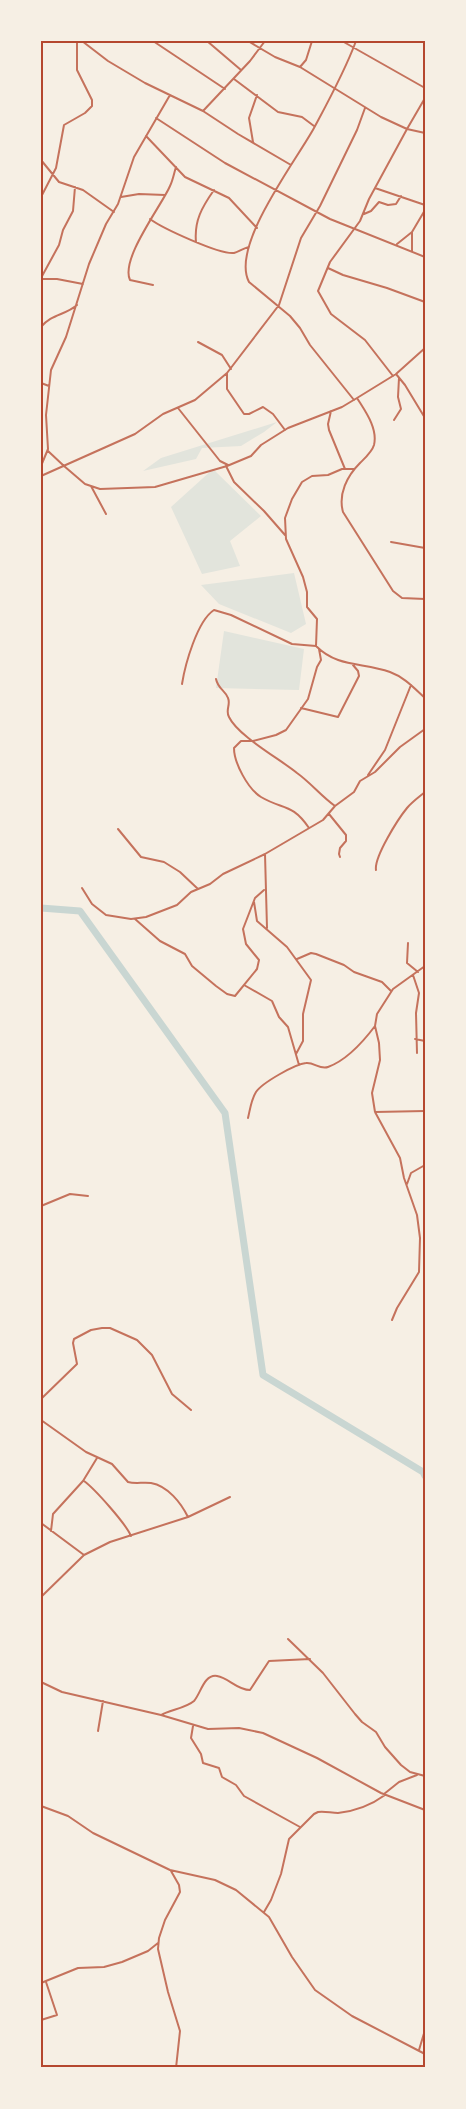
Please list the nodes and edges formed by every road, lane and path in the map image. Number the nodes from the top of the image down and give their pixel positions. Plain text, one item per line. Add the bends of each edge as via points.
1 (77, 41) edge
2 (82, 41) edge
3 (153, 41) edge
4 (207, 41) edge
5 (248, 41) edge
6 (265, 41) edge
7 (312, 41) edge
8 (342, 41) edge
9 (356, 41) edge
10 (260, 48) junction
11 (353, 48) junction
12 (300, 67) junction
13 (241, 70) junction
14 (234, 79) junction
15 (335, 88) junction
16 (425, 88) edge
17 (225, 89) junction
18 (170, 95) junction
19 (257, 95) junction
20 (425, 98) edge
21 (366, 108) junction
22 (203, 111) junction
23 (156, 118) junction
24 (315, 126) junction
25 (407, 129) junction
26 (425, 133) edge
27 (146, 136) junction
28 (252, 142) junction
29 (41, 160) edge
30 (291, 165) junction
31 (176, 167) junction
32 (53, 175) junction
33 (75, 187) junction
34 (375, 188) junction
35 (214, 190) junction
36 (275, 190) junction
37 (165, 195) junction
38 (401, 196) junction
39 (41, 197) edge
40 (121, 197) junction
41 (425, 205) edge
42 (425, 210) edge
43 (316, 211) junction
44 (114, 212) junction
45 (364, 214) junction
46 (150, 220) junction
47 (257, 228) junction
48 (355, 230) junction
49 (412, 232) junction
50 (196, 242) junction
51 (397, 244) junction
52 (249, 247) junction
53 (412, 251) junction
54 (425, 257) edge
55 (328, 268) junction
56 (41, 279) edge
57 (83, 284) junction
58 (153, 285) dead end
59 (425, 302) edge
60 (77, 305) junction
61 (279, 305) junction
62 (41, 327) edge
63 (198, 342) dead end
64 (425, 348) edge
65 (231, 369) junction
66 (227, 373) junction
67 (394, 375) junction
68 (399, 378) junction
69 (41, 383) edge
70 (49, 386) junction
71 (355, 399) junction
72 (178, 408) junction
73 (331, 411) junction
74 (425, 418) edge
75 (394, 420) dead end
76 (285, 430) junction
77 (48, 450) junction
78 (41, 466) edge
79 (64, 466) junction
80 (227, 466) junction
81 (345, 469) junction
82 (354, 469) junction
83 (41, 476) edge
84 (91, 486) junction
85 (106, 514) dead end
86 (285, 536) junction
87 (391, 542) dead end
88 (425, 548) edge
89 (425, 599) edge
90 (316, 646) junction
91 (319, 649) junction
92 (353, 666) junction
93 (216, 680) dead end
94 (182, 684) dead end
95 (411, 685) junction
96 (425, 698) edge
97 (301, 708) junction
98 (425, 729) edge
99 (253, 741) junction
100 (368, 775) junction
101 (425, 792) edge
102 (335, 806) junction
103 (329, 814) junction
104 (309, 828) junction
105 (118, 829) dead end
106 (265, 854) junction
107 (340, 857) dead end
108 (376, 870) dead end
109 (82, 888) dead end
110 (198, 889) junction
111 (264, 890) junction
112 (254, 901) junction
113 (135, 919) junction
114 (266, 928) junction
115 (408, 943) dead end
116 (295, 959) junction
117 (425, 966) edge
118 (418, 972) junction
119 (413, 975) junction
120 (244, 985) junction
121 (391, 991) junction
122 (375, 1026) junction
123 (415, 1039) junction
124 (425, 1041) edge
125 (417, 1053) dead end
126 (296, 1054) junction
127 (299, 1065) junction
128 (425, 1111) edge
129 (375, 1112) junction
130 (248, 1118) dead end
131 (425, 1164) edge
132 (407, 1185) junction
133 (88, 1196) dead end
134 (41, 1206) edge
135 (392, 1320) dead end
136 (41, 1399) edge
137 (192, 1410) dead end
138 (41, 1420) edge
139 (97, 1458) junction
140 (83, 1481) junction
141 (230, 1497) dead end
142 (188, 1517) junction
143 (41, 1523) edge
144 (51, 1531) junction
145 (131, 1536) junction
146 (84, 1555) junction
147 (41, 1597) edge
148 (288, 1639) dead end
149 (310, 1659) junction
150 (41, 1682) edge
151 (104, 1701) junction
152 (160, 1715) junction
153 (193, 1726) junction
154 (98, 1731) dead end
155 (417, 1775) junction
156 (425, 1776) edge
157 (384, 1794) junction
158 (41, 1806) edge
159 (425, 1810) edge
160 (300, 1827) junction
161 (170, 1870) junction
162 (264, 1912) junction
163 (158, 1942) junction
164 (46, 1982) junction
165 (41, 1983) edge
166 (41, 2020) edge
167 (425, 2030) edge
168 (420, 2050) junction
169 (425, 2054) edge
170 (176, 2068) edge

1 - 32 street via 77,70 92,106 64,125
2 - 18 street via 108,61
3 - 17 street
4 - 13 street
5 - 10 street
6 - 10 street
7 - 12 street via 306,60
8 - 11 street
9 - 11 street
10 - 12 street
10 - 13 street
11 - 15 street
11 - 16 street
12 - 15 street
13 - 14 street
14 - 17 street
14 - 19 street
15 - 21 street
15 - 24 street
17 - 22 street
18 - 22 street
18 - 23 street
19 - 24 street via 278,112 302,117
19 - 28 street via 250,118
20 - 25 street
21 - 25 street
21 - 43 street
22 - 28 street
23 - 27 street
23 - 36 street via 225,163
24 - 30 street
25 - 26 street
25 - 34 street
27 - 31 street
27 - 40 street via 134,157
28 - 30 street
29 - 32 street
30 - 36 street
31 - 35 street via 185,177
31 - 37 street
32 - 33 street via 60,182
32 - 39 street
33 - 44 street via 90,193
33 - 56 street via 74,210
34 - 38 street
34 - 45 street
35 - 47 street via 229,198
35 - 50 street via 196,222
36 - 43 street
36 - 47 street
37 - 40 street
37 - 46 street
38 - 41 street
38 - 45 street via 396,204 380,202
40 - 44 street
42 - 49 street
43 - 48 street
43 - 61 street via 297,247
44 - 57 street via 102,232
45 - 48 street
46 - 50 street
46 - 58 street via 137,242 128,276 130,280
47 - 52 street
48 - 51 street
48 - 55 street via 333,256
49 - 51 street
49 - 53 street
50 - 52 street via 233,253
51 - 53 street
52 - 61 street via 245,274 256,288
53 - 54 street
55 - 59 street
55 - 67 street via 318,291 327,308 336,319 365,340
56 - 57 street
57 - 60 street
60 - 62 street via 50,318
60 - 70 street via 51,370
61 - 65 street
61 - 71 street
63 - 65 street via 222,355
64 - 67 street
65 - 66 street
66 - 72 street via 195,400
66 - 76 street via 227,389 244,414 261,406
67 - 68 street
67 - 71 street
68 - 74 street
68 - 75 street via 401,409
69 - 70 street
70 - 77 street via 46,415
71 - 73 street
71 - 82 street via 368,415 374,441 372,450
72 - 79 street via 127,438
72 - 80 street
73 - 76 street
73 - 81 street via 328,424
76 - 80 street via 261,445 252,456
77 - 78 street
77 - 79 street
79 - 83 street
79 - 84 street
80 - 84 street via 155,487 100,489
80 - 86 street via 231,479
81 - 82 street
81 - 86 street via 312,476 298,486 285,518
82 - 89 street via 342,496 346,518 393,591 402,598
84 - 85 street
86 - 90 street via 303,577 307,608 317,618
87 - 88 street
90 - 91 street
90 - 94 street via 292,644 214,610 191,649
91 - 92 street
91 - 97 street via 321,660 308,699
92 - 95 street via 390,672
92 - 97 street via 360,676 338,717
93 - 99 street via 218,688 229,700 228,716
95 - 96 street
95 - 100 street via 385,750
97 - 99 street via 284,732
98 - 100 street
99 - 102 street via 300,775
99 - 104 street via 241,741 235,746 238,768 260,797 290,808
100 - 102 street via 352,794
101 - 108 street via 400,818 377,858
102 - 103 street
103 - 104 street
103 - 107 street via 346,835
104 - 106 street
105 - 110 street via 141,857 164,862
106 - 110 street
106 - 111 street
109 - 113 street via 92,904 106,915
110 - 113 street via 177,905 146,918
111 - 112 street
111 - 114 street
112 - 114 street via 257,922
112 - 120 street via 242,931 246,944 259,963
113 - 120 street via 160,941 185,954 192,966 228,994 235,996
114 - 116 street
115 - 118 street via 407,964
116 - 121 street via 316,954 382,982
116 - 126 street via 311,984 303,1014 303,1041
117 - 118 street
118 - 119 street
119 - 121 street
119 - 123 street via 419,992
120 - 126 street via 272,1001 288,1027
121 - 122 street via 377,1014
122 - 127 street via 359,1046 331,1066
122 - 129 street via 380,1060 372,1093
123 - 124 street
123 - 125 street
126 - 127 street
127 - 130 street via 257,1090
128 - 129 street
129 - 132 street via 400,1158
131 - 132 street via 411,1172
132 - 135 street via 419,1228 420,1272
133 - 134 street via 70,1194
136 - 137 street via 77,1364 74,1339 92,1330 110,1328 132,1337 148,1350 172,1394
138 - 139 street
139 - 140 street
139 - 142 street via 112,1464 128,1482 150,1483 166,1490 176,1498
140 - 144 street via 53,1514
140 - 145 street via 96,1491
141 - 142 street
142 - 145 street
143 - 144 street
144 - 146 street
145 - 146 street
146 - 147 street
148 - 149 street
149 - 152 street via 269,1661 250,1690 218,1676 210,1677 194,1701
149 - 155 street via 362,1722 376,1732 392,1756
150 - 151 street via 62,1692
151 - 152 street
151 - 154 street
152 - 153 street
153 - 157 street via 263,1733
153 - 160 street via 191,1738 203,1763 219,1768 222,1777 236,1785 247,1798
155 - 156 street
155 - 157 street via 398,1782
157 - 159 street
157 - 160 street via 360,1809 318,1812
158 - 161 street via 68,1816 93,1833
160 - 162 street via 289,1839 281,1874
161 - 162 street via 223,1884
161 - 163 street via 179,1884 180,1894
162 - 168 street via 315,1990 352,2016
163 - 164 street via 122,1962 104,1967 78,1968
163 - 170 street via 161,1968 180,2031
164 - 165 street
164 - 166 street via 57,2015
167 - 168 street
168 - 169 street

